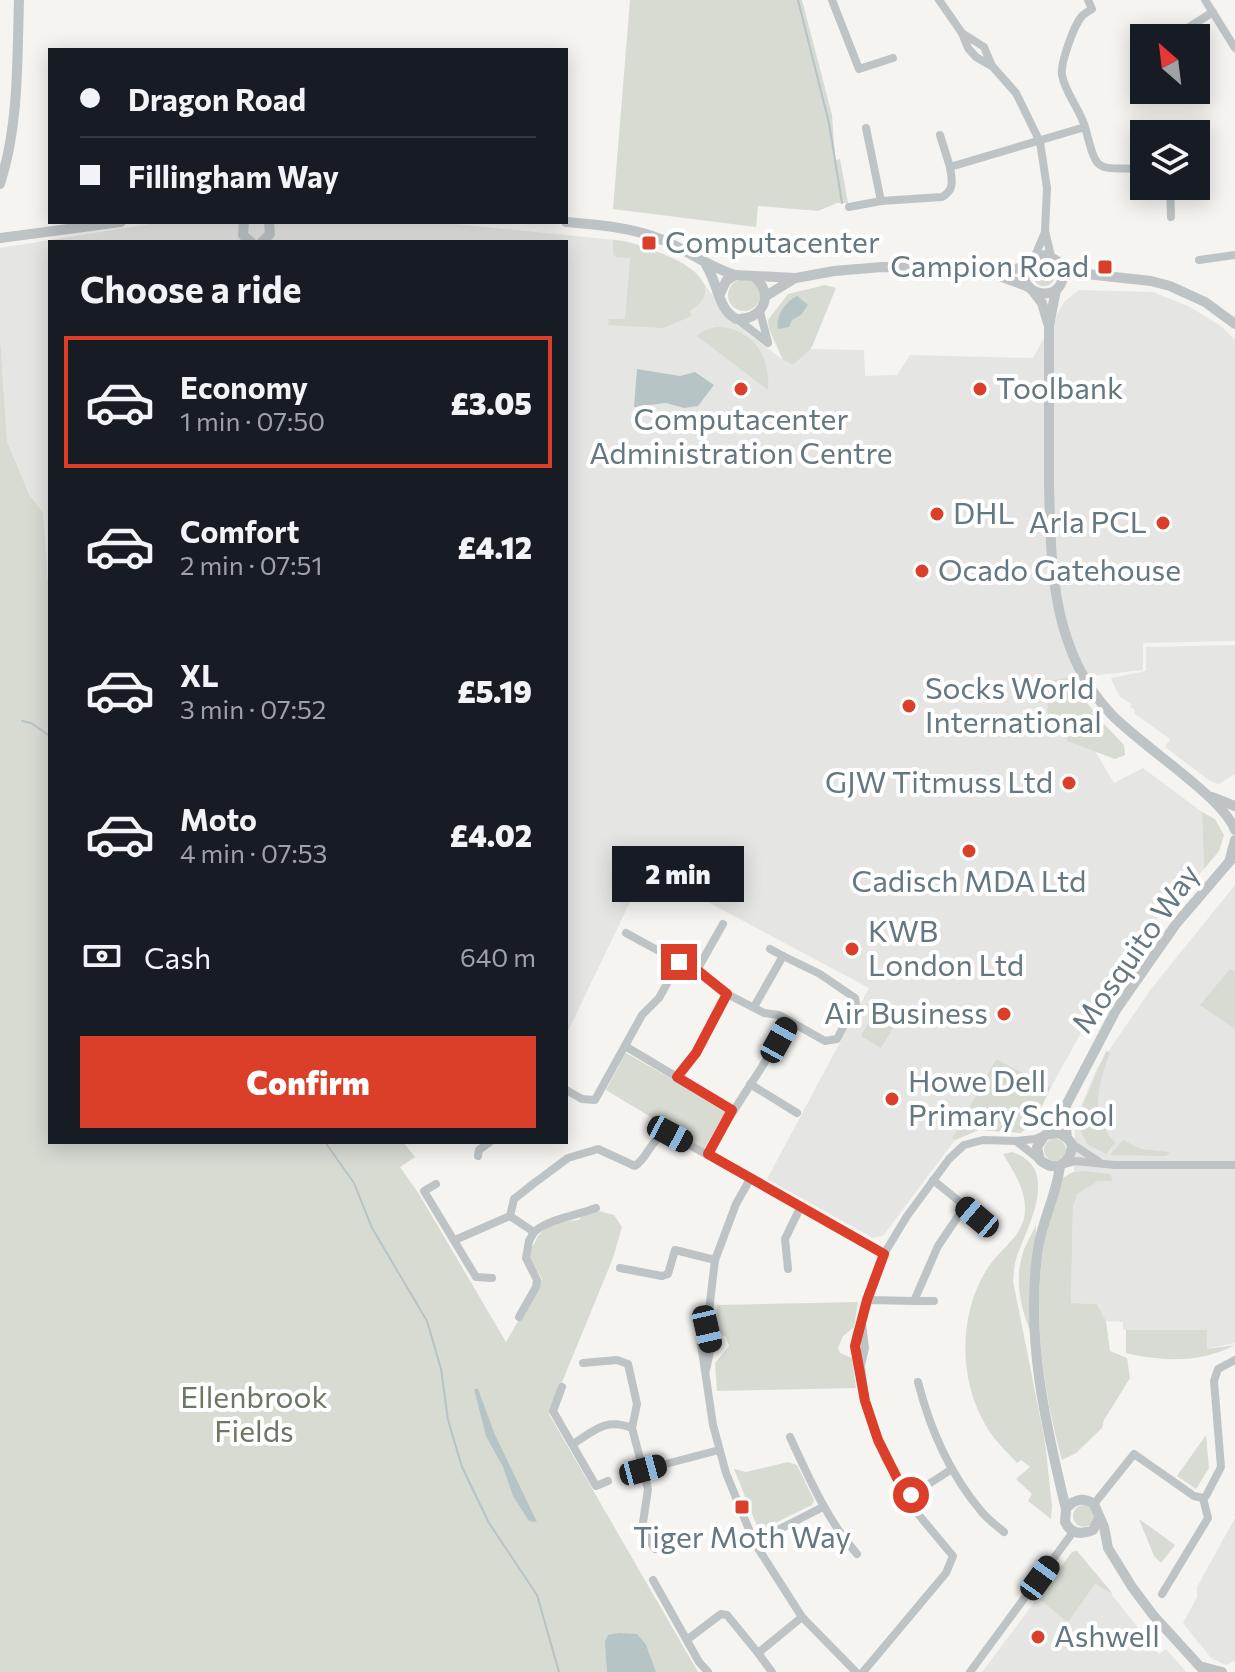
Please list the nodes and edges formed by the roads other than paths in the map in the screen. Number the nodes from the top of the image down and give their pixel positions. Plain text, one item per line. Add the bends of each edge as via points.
1 (19, 0) edge
2 (832, 0) edge
3 (939, 0) edge
4 (1205, 0) edge
5 (1093, 9) edge
6 (1213, 12) junction
7 (1194, 24) edge
8 (1235, 48) edge
9 (893, 58) dead end
10 (1085, 127) junction
11 (866, 128) dead end
12 (940, 135) dead end
13 (1040, 142) junction
14 (950, 167) junction
15 (1130, 169) edge
16 (0, 184) edge
17 (1170, 200) edge
18 (881, 201) junction
19 (849, 207) dead end
20 (1171, 217) dead end
21 (568, 222) edge
22 (106, 224) edge
23 (1045, 231) junction
24 (0, 238) edge
25 (1235, 255) edge
26 (1051, 256) junction
27 (1032, 259) junction
28 (1199, 260) dead end
29 (705, 263) junction
30 (1061, 264) junction
31 (993, 273) junction
32 (1090, 274) junction
33 (735, 275) junction
34 (753, 276) junction
35 (796, 278) junction
36 (1058, 287) junction
37 (1031, 289) junction
38 (720, 294) junction
39 (766, 296) junction
40 (760, 312) junction
41 (736, 319) junction
42 (1235, 324) edge
43 (1049, 325) junction
44 (1207, 795) junction
45 (1235, 806) edge
46 (1234, 823) edge
47 (1235, 840) edge
48 (1232, 857) edge
49 (723, 924) dead end
50 (626, 933) dead end
51 (770, 949) dead end
52 (783, 956) junction
53 (679, 962) junction
54 (697, 970) junction
55 (727, 994) junction
56 (754, 1007) junction
57 (789, 1022) junction
58 (625, 1046) junction
59 (677, 1077) junction
60 (750, 1084) junction
61 (568, 1091) edge
62 (732, 1110) junction
63 (1064, 1112) junction
64 (797, 1113) dead end
65 (1048, 1133) junction
66 (1016, 1141) junction
67 (1070, 1141) junction
68 (487, 1144) edge
69 (708, 1154) junction
70 (478, 1156) dead end
71 (1099, 1162) junction
72 (1043, 1163) junction
73 (1062, 1165) junction
74 (1235, 1165) edge
75 (750, 1179) junction
76 (933, 1180) junction
77 (436, 1184) dead end
78 (506, 1192) dead end
79 (1051, 1194) junction
80 (514, 1199) junction
81 (965, 1206) junction
82 (596, 1208) dead end
83 (800, 1208) junction
84 (510, 1216) junction
85 (977, 1217) dead end
86 (534, 1232) junction
87 (455, 1240) junction
88 (884, 1254) junction
89 (715, 1260) junction
90 (620, 1268) dead end
91 (788, 1269) dead end
92 (492, 1278) dead end
93 (867, 1300) junction
94 (914, 1301) junction
95 (934, 1301) dead end
96 (519, 1317) dead end
97 (1235, 1360) edge
98 (583, 1363) dead end
99 (918, 1382) dead end
100 (562, 1387) dead end
101 (632, 1428) junction
102 (790, 1437) dead end
103 (573, 1444) junction
104 (719, 1450) junction
105 (952, 1469) junction
106 (643, 1470) junction
107 (1060, 1477) junction
108 (608, 1481) dead end
109 (907, 1498) junction
110 (1203, 1498) junction
111 (1081, 1499) junction
112 (1094, 1504) junction
113 (823, 1507) junction
114 (1066, 1509) junction
115 (1099, 1518) junction
116 (1004, 1532) dead end
117 (1073, 1532) junction
118 (1086, 1533) junction
119 (754, 1542) junction
120 (1108, 1548) junction
121 (655, 1549) dead end
122 (857, 1554) dead end
123 (653, 1580) dead end
124 (1162, 1594) dead end
125 (802, 1617) junction
126 (688, 1639) junction
127 (758, 1653) junction
128 (1204, 1670) edge
129 (708, 1672) edge
130 (772, 1672) edge
131 (856, 1672) edge
132 (863, 1672) edge
133 (970, 1672) edge
134 (1222, 1672) edge

1 - 16 street via 15,108
2 - 9 street via 859,69
3 - 13 street via 974,55 1016,93
4 - 6 street
5 - 10 street via 1074,30 1062,69
6 - 7 street
6 - 8 street
10 - 13 street
10 - 15 street via 1095,163
11 - 18 street
12 - 14 street
13 - 14 street
13 - 23 street via 1047,188
14 - 18 street via 949,194
17 - 20 street
18 - 19 street
21 - 29 street via 612,226 661,239
22 - 24 street
23 - 26 street
23 - 27 street
25 - 28 street
26 - 27 street
26 - 30 street
27 - 31 street via 1012,271
27 - 37 street via 1024,274
29 - 33 street
29 - 38 street
30 - 32 street
30 - 36 street
31 - 35 street via 882,267
31 - 37 street
32 - 36 street
32 - 42 street via 1170,286
33 - 34 street
33 - 38 street
34 - 35 street
34 - 39 street
35 - 39 street
36 - 37 street via 1045,294
36 - 43 street
37 - 43 street
38 - 41 street via 725,311
39 - 40 street
40 - 41 street
40 - 41 street via 768,343
43 - 44 street via 1051,568 1061,624 1076,663 1107,710
44 - 45 street
44 - 46 street
47 - 48 street, Mosquito Way
48 - 63 street, Mosquito Way via 1176,924 1116,1010
49 - 54 street
50 - 53 street
51 - 52 street
52 - 56 street
52 - 57 street via 834,982 856,1003 837,1039 825,1041
53 - 54 street
53 - 58 street
54 - 55 street
55 - 56 street
55 - 59 street
56 - 57 street
57 - 60 street
58 - 59 street
58 - 61 street via 595,1100
59 - 62 street
60 - 62 street
60 - 64 street
62 - 69 street
63 - 65 street, Mosquito Way
63 - 67 street
65 - 66 street
65 - 67 street
65 - 72 street via 1037,1147
66 - 72 street
66 - 76 street via 964,1145
67 - 71 street
67 - 73 street via 1070,1156
68 - 70 street
69 - 75 street
69 - 80 street via 662,1134 640,1165 598,1149 568,1158
71 - 73 street
71 - 74 street
72 - 73 street
72 - 79 street
73 - 79 street
75 - 83 street
75 - 89 street
76 - 81 street
76 - 88 street
77 - 87 street via 424,1191
78 - 80 street
79 - 107 street via 1039,1244 1034,1323 1042,1402
80 - 84 street
81 - 85 street
81 - 94 street via 938,1246
82 - 86 street via 549,1221
83 - 88 street
83 - 91 street via 785,1239
84 - 86 street
84 - 87 street
86 - 96 street via 526,1258 536,1287
87 - 92 street via 476,1277
88 - 93 street
89 - 90 street via 675,1250 668,1274 662,1276
89 - 104 street via 701,1353
93 - 94 street
93 - 109 street via 855,1346 865,1401
94 - 95 street
97 - 110 street via 1218,1369 1214,1381 1221,1467
98 - 101 street via 628,1364 637,1404
99 - 105 street via 933,1435
100 - 103 street via 553,1411
101 - 103 street via 612,1422
101 - 106 street
102 - 113 street
103 - 108 street via 596,1486
104 - 106 street
104 - 119 street
105 - 109 street
105 - 116 street via 981,1512
106 - 121 street via 648,1489 642,1529
107 - 111 street
107 - 114 street
109 - 132 street via 949,1549 951,1564
110 - 112 street via 1134,1454
110 - 124 street via 1208,1518
111 - 112 street
111 - 114 street
112 - 115 street
113 - 119 street
113 - 122 street
114 - 117 street via 1065,1522
115 - 118 street
115 - 120 street
117 - 118 street
117 - 133 street
118 - 120 street
119 - 125 street
120 - 128 street via 1153,1615
123 - 126 street
125 - 127 street
125 - 131 street
126 - 127 street via 727,1615
126 - 129 street
127 - 130 street
128 - 134 street

